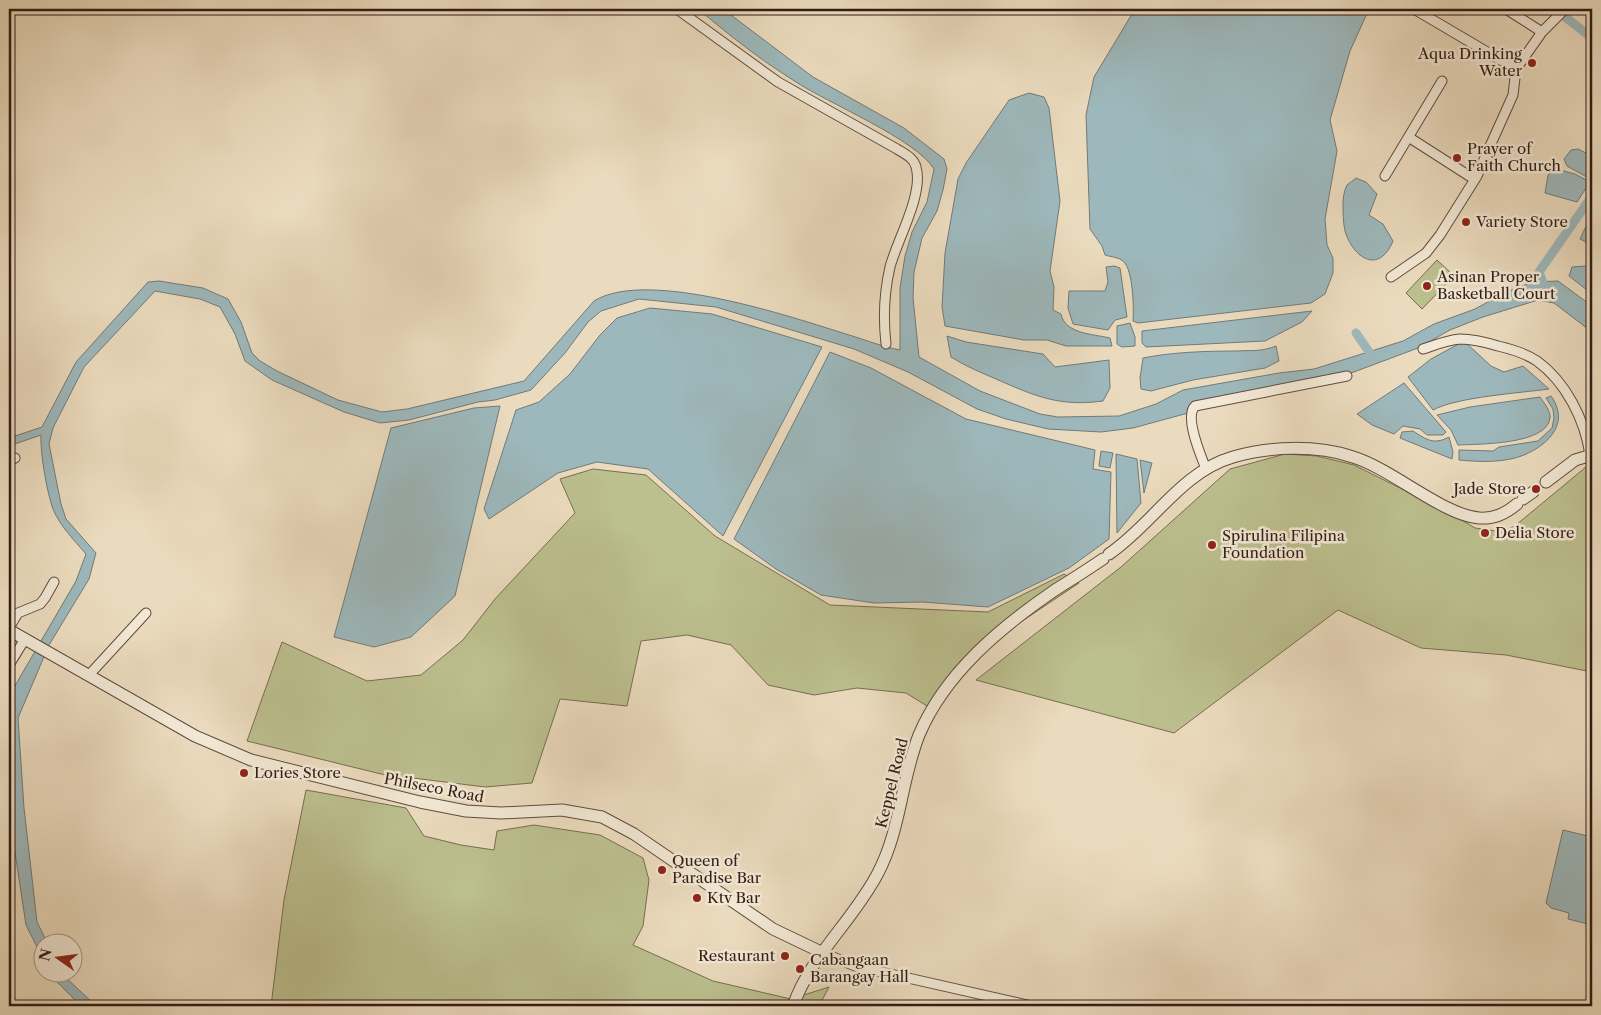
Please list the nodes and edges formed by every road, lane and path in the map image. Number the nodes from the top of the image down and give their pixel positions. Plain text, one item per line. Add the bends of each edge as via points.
1 (678, 9) edge
2 (1414, 9) edge
3 (1506, 9) edge
4 (1562, 12) edge
5 (1542, 32) junction
6 (1516, 69) junction
7 (1442, 81) dead end
8 (1410, 138) junction
9 (1385, 176) dead end
10 (1474, 179) junction
11 (1392, 277) dead end
12 (886, 344) dead end
13 (1423, 349) dead end
14 (1347, 376) dead end
15 (1591, 455) edge
16 (1206, 469) junction
17 (54, 582) dead end
18 (146, 613) dead end
19 (9, 629) edge
20 (27, 640) junction
21 (9, 665) edge
22 (89, 675) junction
23 (821, 952) junction
24 (792, 1006) edge
25 (1032, 1006) edge

1 - 12 street via 778,82 914,161 916,186 890,268 884,299
2 - 6 street
3 - 5 street
4 - 5 street
5 - 6 street
6 - 10 street via 1513,95
7 - 8 street
8 - 9 street
8 - 10 street
10 - 11 street via 1433,245
13 - 15 street via 1449,341 1473,339 1538,361 1577,410 1586,430
14 - 16 street via 1195,406 1191,414 1196,444
15 - 16 street, Keppel Road via 1575,460 1498,516 1480,518 1450,508 1374,465 1324,451 1254,452
16 - 23 street, Keppel Road via 1106,556 1010,624 977,653 942,694 917,742 886,858 857,909
17 - 19 street via 40,604 18,613
18 - 22 street
19 - 20 street, Philseco Road
20 - 21 street
20 - 22 street, Philseco Road
22 - 23 street, Philseco Road via 214,745 278,768 466,811 502,814 562,810 602,817 634,834 773,929
23 - 24 street, Keppel Road via 804,978
23 - 25 street, Philseco Road via 863,968

